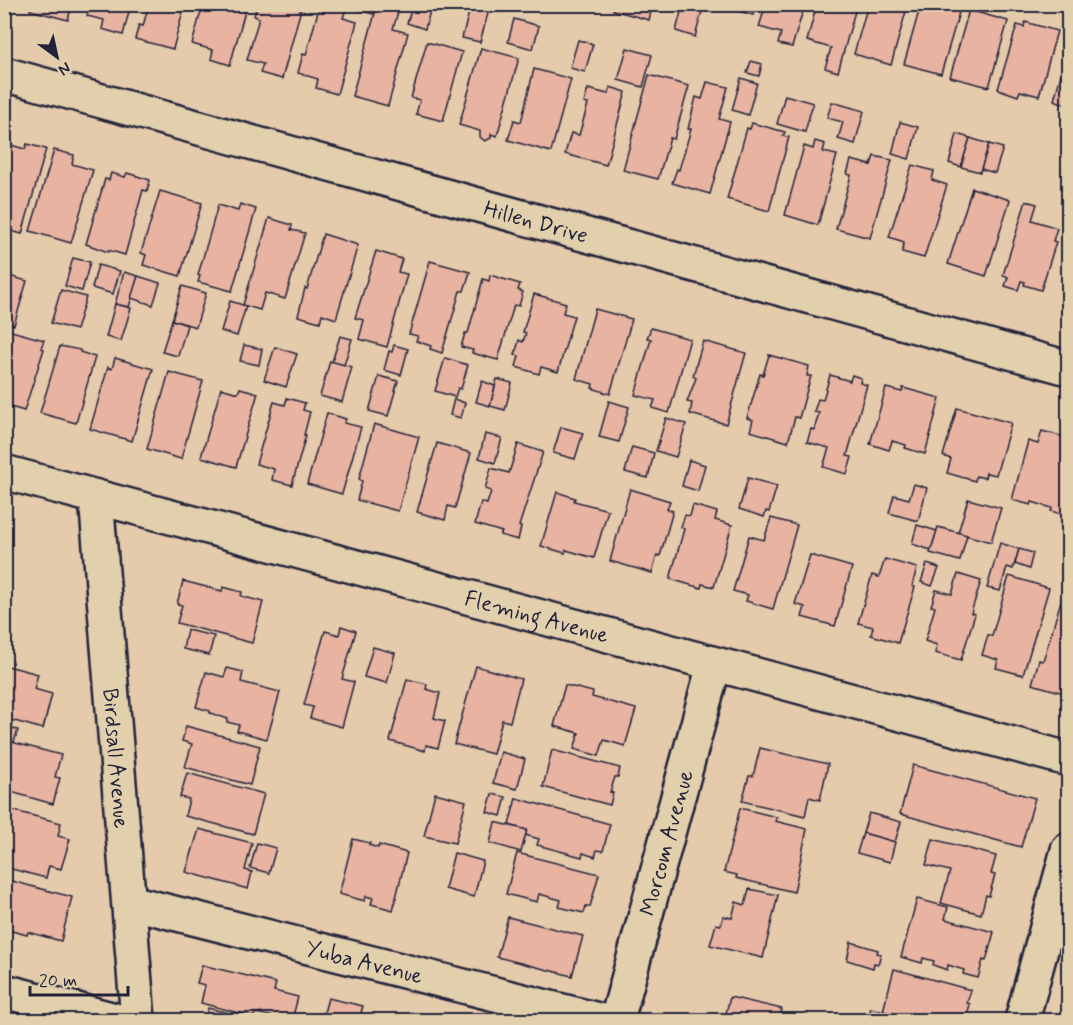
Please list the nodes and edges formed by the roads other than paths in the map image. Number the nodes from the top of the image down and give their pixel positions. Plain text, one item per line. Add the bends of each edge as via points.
1 (4, 74) edge
2 (1068, 368) edge
3 (4, 472) edge
4 (96, 497) junction
5 (714, 665) junction
6 (1068, 759) edge
7 (1068, 850) edge
8 (130, 902) junction
9 (4, 991) edge
10 (115, 1020) edge
11 (138, 1020) edge
12 (598, 1020) edge
13 (617, 1020) edge
14 (1022, 1020) edge

1 - 2 street, Hillen Drive
3 - 4 street, Fleming Avenue
4 - 5 street, Fleming Avenue
4 - 8 street, Birdsall Avenue
5 - 6 street, Fleming Avenue
5 - 13 street, Morcom Avenue
7 - 14 street
8 - 11 street, Birdsall Avenue
8 - 12 street, Yuba Avenue
9 - 10 street

